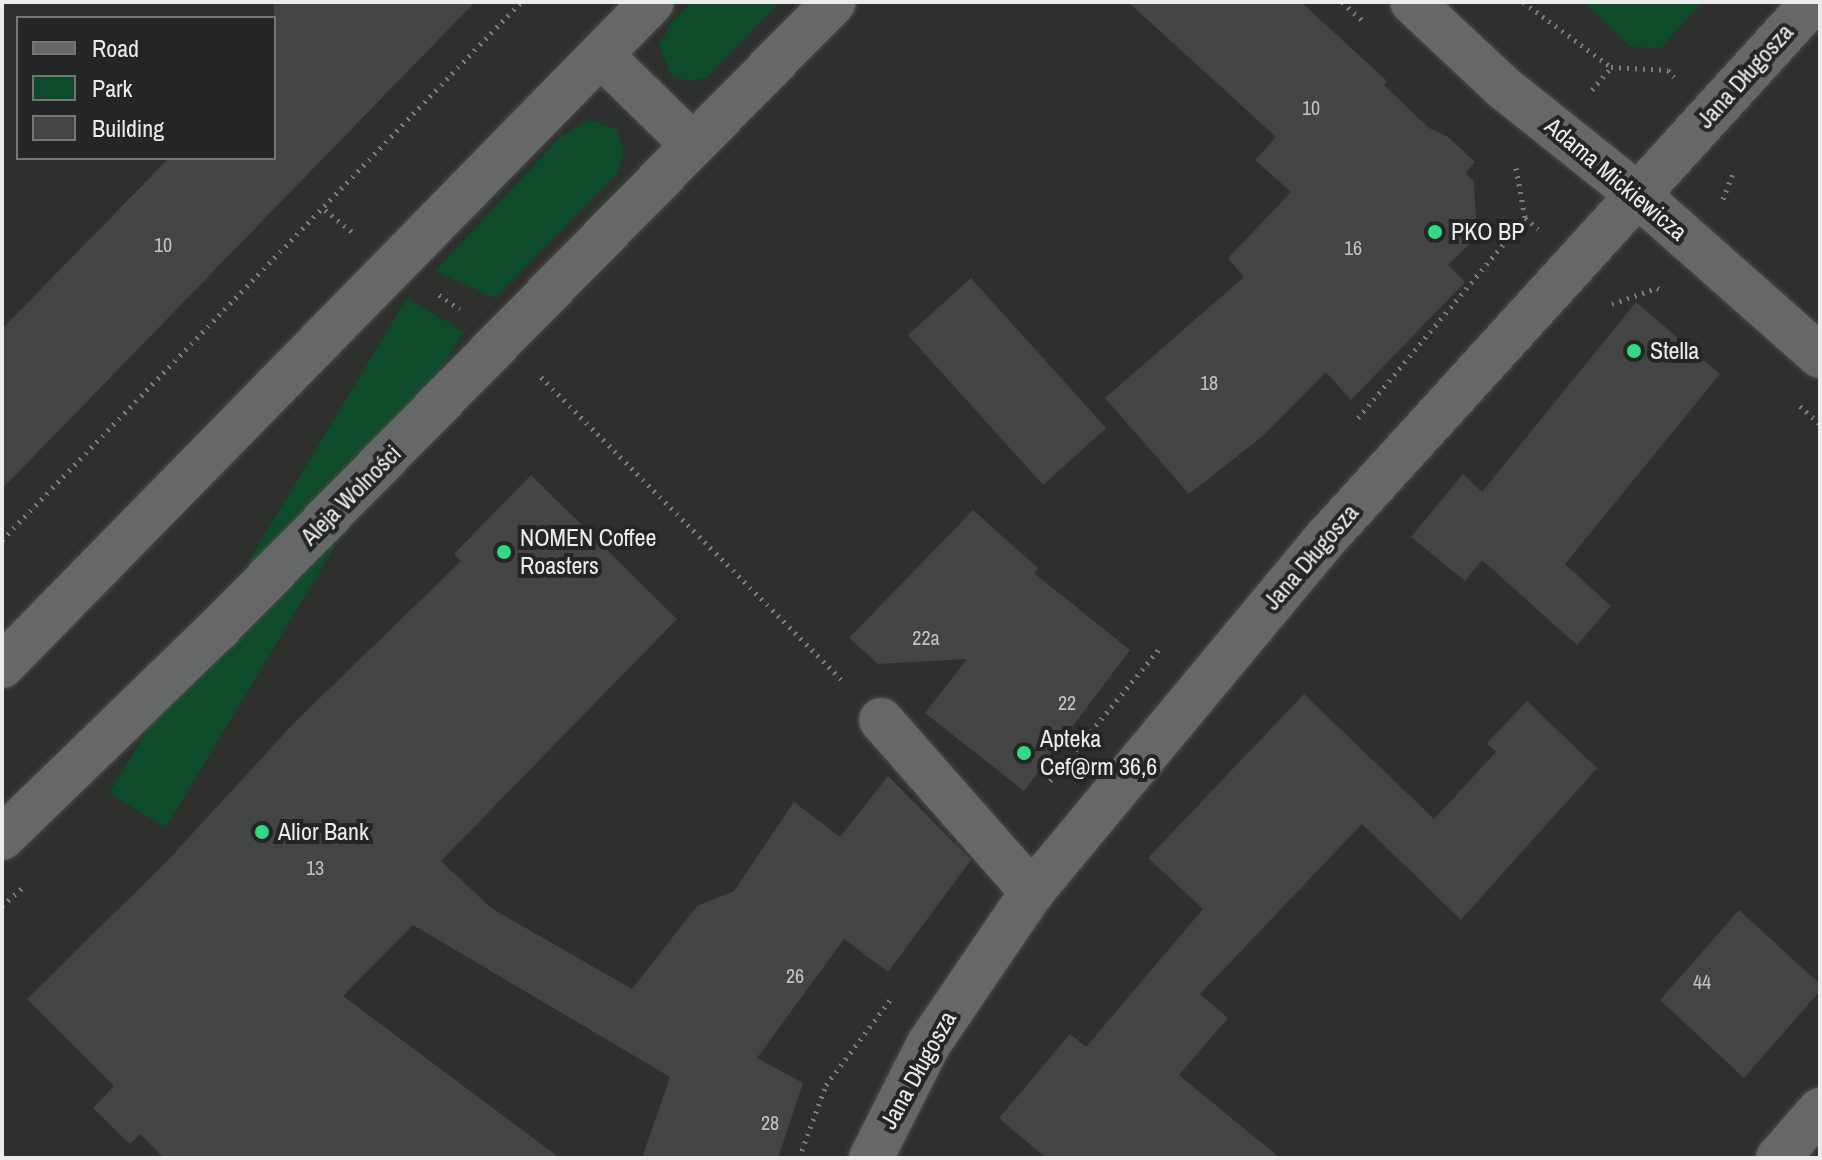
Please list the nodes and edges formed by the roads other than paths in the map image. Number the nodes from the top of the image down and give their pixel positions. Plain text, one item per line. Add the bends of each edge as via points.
1 (652, 2) edge
2 (834, 2) edge
3 (1412, 2) edge
4 (1813, 2) edge
5 (601, 55) junction
6 (693, 145) junction
7 (1638, 195) junction
8 (1820, 356) edge
9 (2, 666) edge
10 (881, 720) road end
11 (2, 838) edge
12 (1032, 892) junction
13 (1820, 1110) edge
14 (871, 1158) edge
15 (1778, 1158) edge

1 - 5 street
2 - 6 street, Aleja Wolności
3 - 7 street, Adama Mickiewicza via 1504,88
4 - 7 street, Jana Długosza
5 - 6 street
5 - 9 street
6 - 11 street, Aleja Wolności
7 - 8 street, Adama Mickiewicza
7 - 12 street, Jana Długosza via 1327,537
10 - 12 street
12 - 14 street, Jana Długosza via 928,1045
13 - 15 street

